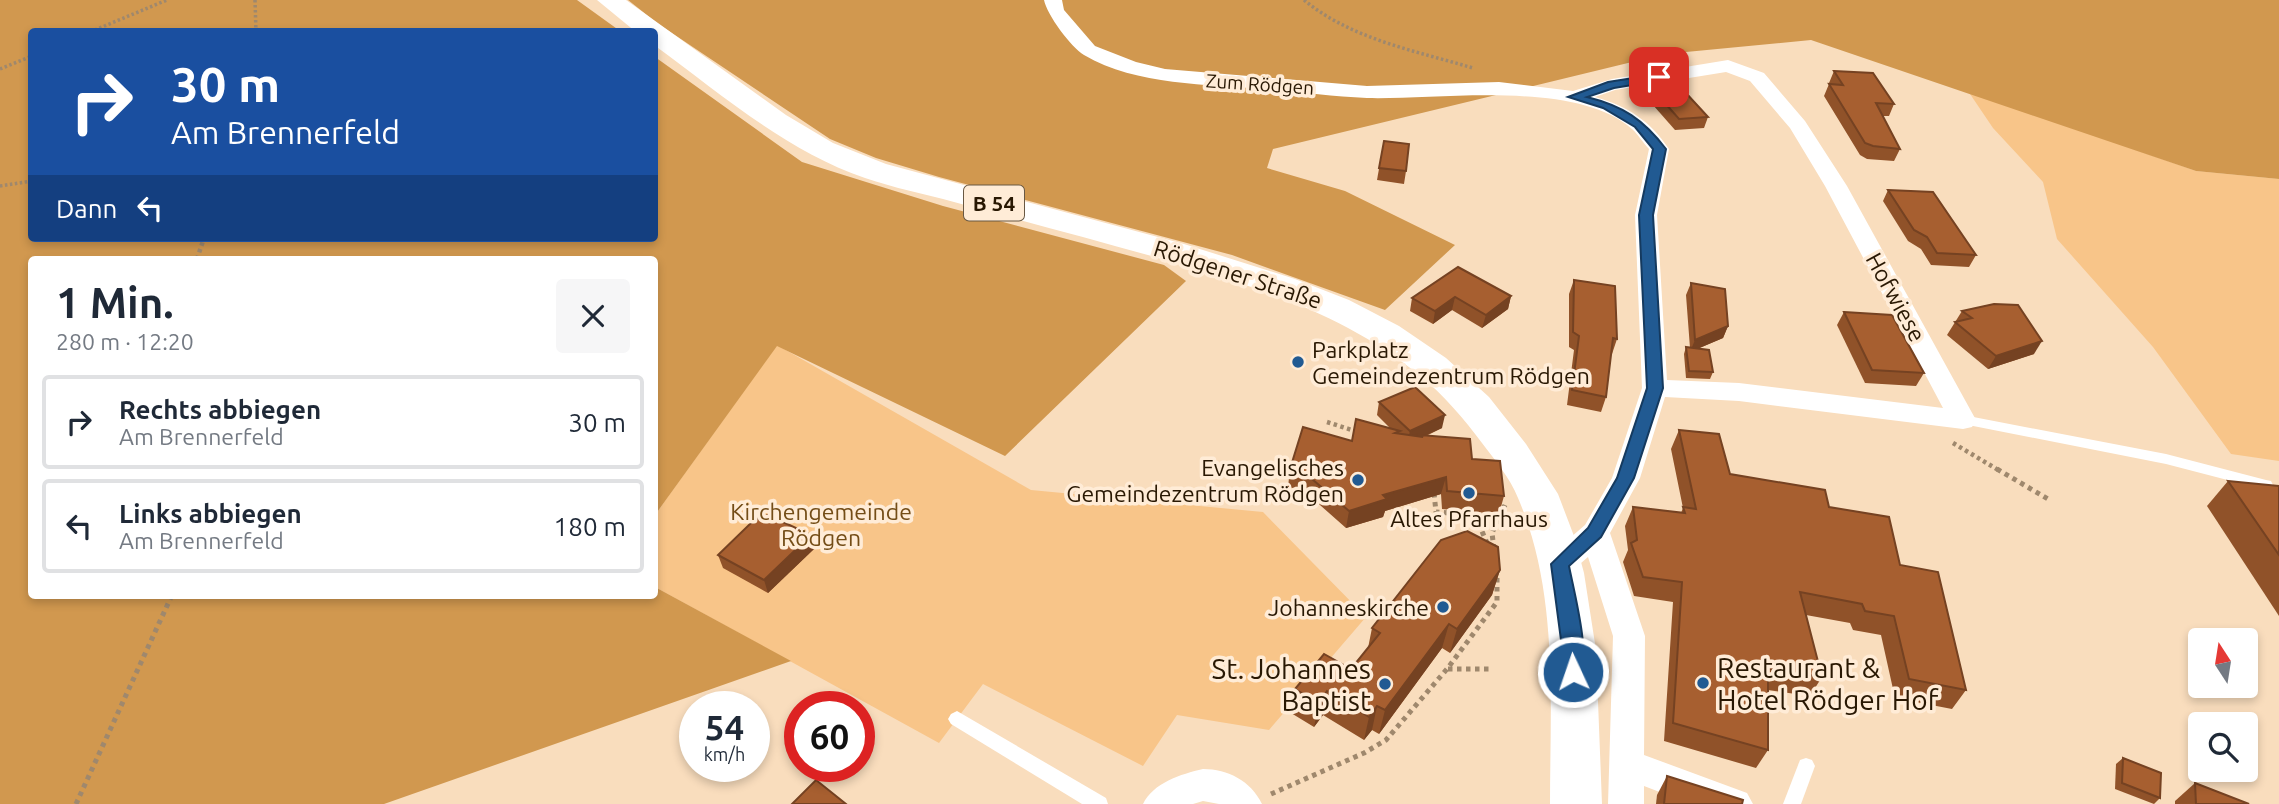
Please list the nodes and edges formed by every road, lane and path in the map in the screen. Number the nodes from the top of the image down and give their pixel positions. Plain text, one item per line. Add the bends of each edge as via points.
1 (167, 0) edge
2 (255, 0) edge
3 (610, 0) edge
4 (1053, 0) edge
5 (1304, 0) edge
6 (100, 28) edge
7 (256, 28) edge
8 (648, 28) edge
9 (658, 35) edge
10 (28, 58) edge
11 (0, 69) edge
12 (1491, 80) junction
13 (1574, 97) junction
14 (28, 182) edge
15 (0, 186) edge
16 (1655, 388) junction
17 (1963, 420) junction
18 (1327, 422) dead end
19 (1360, 433) edge
20 (1941, 436) dead end
21 (1434, 484) edge
22 (2266, 485) edge
23 (2048, 499) dead end
24 (1475, 515) junction
25 (1501, 517) dead end
26 (1492, 533) dead end
27 (1595, 533) junction
28 (1560, 564) junction
29 (1496, 568) edge
30 (171, 599) edge
31 (1447, 669) junction
32 (1493, 669) dead end
33 (957, 719) dead end
34 (1628, 765) junction
35 (1806, 766) dead end
36 (1252, 801) edge
37 (76, 804) edge
38 (1099, 804) edge
39 (1161, 804) edge
40 (1576, 804) edge
41 (1626, 804) edge
42 (1735, 804) edge
43 (1791, 804) edge

1 - 6 path
2 - 7 path
3 - 8 main road, B 54
4 - 12 street, Zum Rödgen via 1055,10 1089,50 1165,75 1367,92
5 - 12 path via 1314,11 1382,41
9 - 28 main road, Rödgener Straße / B 54 via 776,121 822,149 876,171 1265,278 1380,329 1450,382 1502,439 1539,498
10 - 11 path
12 - 13 street, Zum Rödgen
13 - 16 street, Zum Rödgen via 1607,106 1639,124 1659,149 1646,215
13 - 17 street, Hofwiese via 1612,85 1728,66 1757,77 1798,125 1836,186
14 - 15 path
16 - 17 street via 1739,392
16 - 27 street via 1626,478
17 - 22 lane via 2166,459
18 - 19 path
20 - 23 path
21 - 24 path via 1436,512
24 - 25 path
24 - 26 path via 1493,557
27 - 28 street
27 - 34 street via 1629,636
28 - 40 main road, Rödgener Straße / B 54 via 1573,646
29 - 31 path via 1497,602
30 - 37 path
31 - 32 path
31 - 36 path via 1385,740
33 - 38 lane
34 - 41 street
34 - 42 street
35 - 43 lane
36 - 39 street via 1226,789 1196,784

